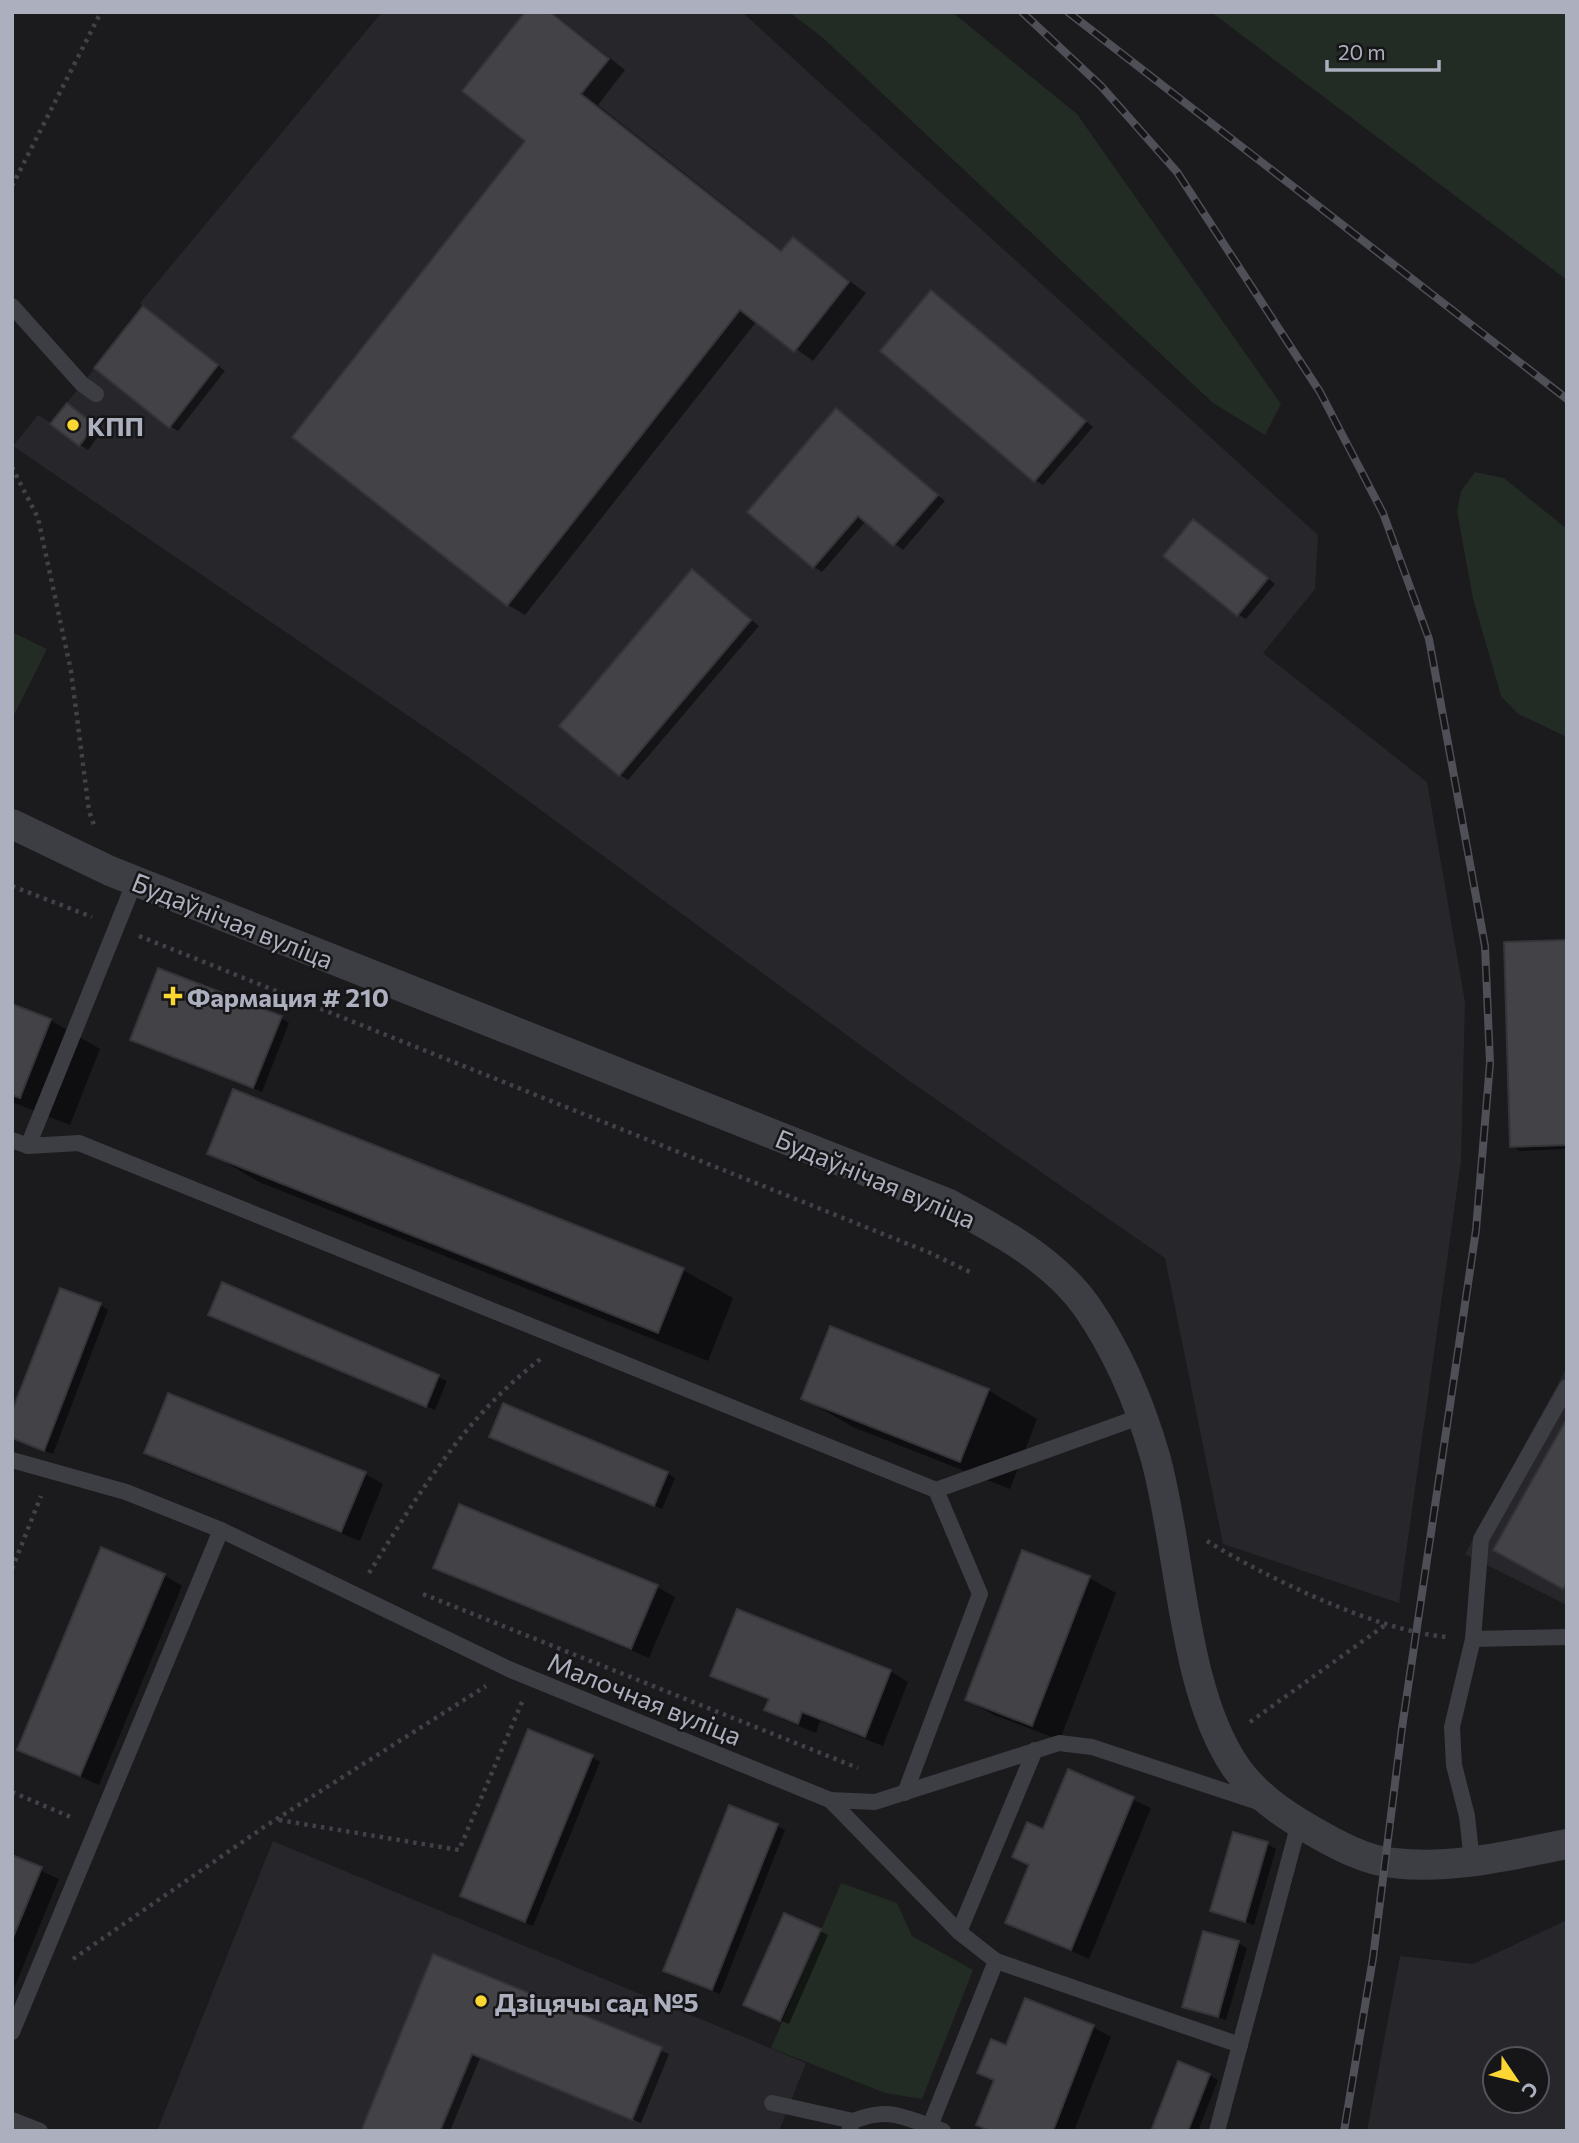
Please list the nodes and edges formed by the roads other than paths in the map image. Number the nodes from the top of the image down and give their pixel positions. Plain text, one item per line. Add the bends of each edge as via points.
1 (12, 306) edge
2 (96, 394) dead end
3 (12, 824) edge
4 (122, 876) junction
5 (20, 1143) edge
6 (1567, 1387) edge
7 (1142, 1416) junction
8 (12, 1460) edge
9 (936, 1490) junction
10 (220, 1530) junction
11 (1565, 1634) edge
12 (1473, 1639) junction
13 (1035, 1750) junction
14 (905, 1793) junction
15 (830, 1800) junction
16 (1288, 1816) junction
17 (1567, 1844) edge
18 (1472, 1862) junction
19 (959, 1932) junction
20 (996, 1961) junction
21 (12, 2032) edge
22 (1240, 2045) junction
23 (772, 2104) dead end
24 (12, 2120) edge
25 (851, 2126) edge
26 (937, 2128) edge
27 (40, 2131) edge
28 (1217, 2131) edge

1 - 2 lane
3 - 4 street, Будаўнічая вуліца
4 - 5 lane via 117,927
4 - 7 street, Будаўнічая вуліца via 949,1204 1009,1237 1052,1270 1086,1306 1114,1352
5 - 9 lane via 79,1143
6 - 12 lane via 1481,1539
7 - 9 lane
7 - 16 street, Будаўнічая вуліца via 1169,1521 1202,1690 1222,1743 1250,1784
8 - 10 lane, Малочная вуліца via 126,1492
9 - 14 lane via 980,1594
10 - 15 lane, Малочная вуліца via 511,1670
10 - 21 lane
11 - 12 lane
12 - 18 lane via 1452,1727 1454,1765
13 - 14 lane, Малочная вуліца
13 - 16 lane, Малочная вуліца via 1059,1743 1092,1746
13 - 19 lane
14 - 15 lane, Малочная вуліца via 875,1802
15 - 19 lane
16 - 18 street, Будаўнічая вуліца via 1348,1849 1385,1862
16 - 22 lane
17 - 18 street, Будаўнічая вуліца
19 - 20 lane
20 - 22 lane
20 - 26 lane
22 - 28 lane
23 - 25 lane
24 - 27 lane
25 - 26 lane via 871,2114 891,2112

